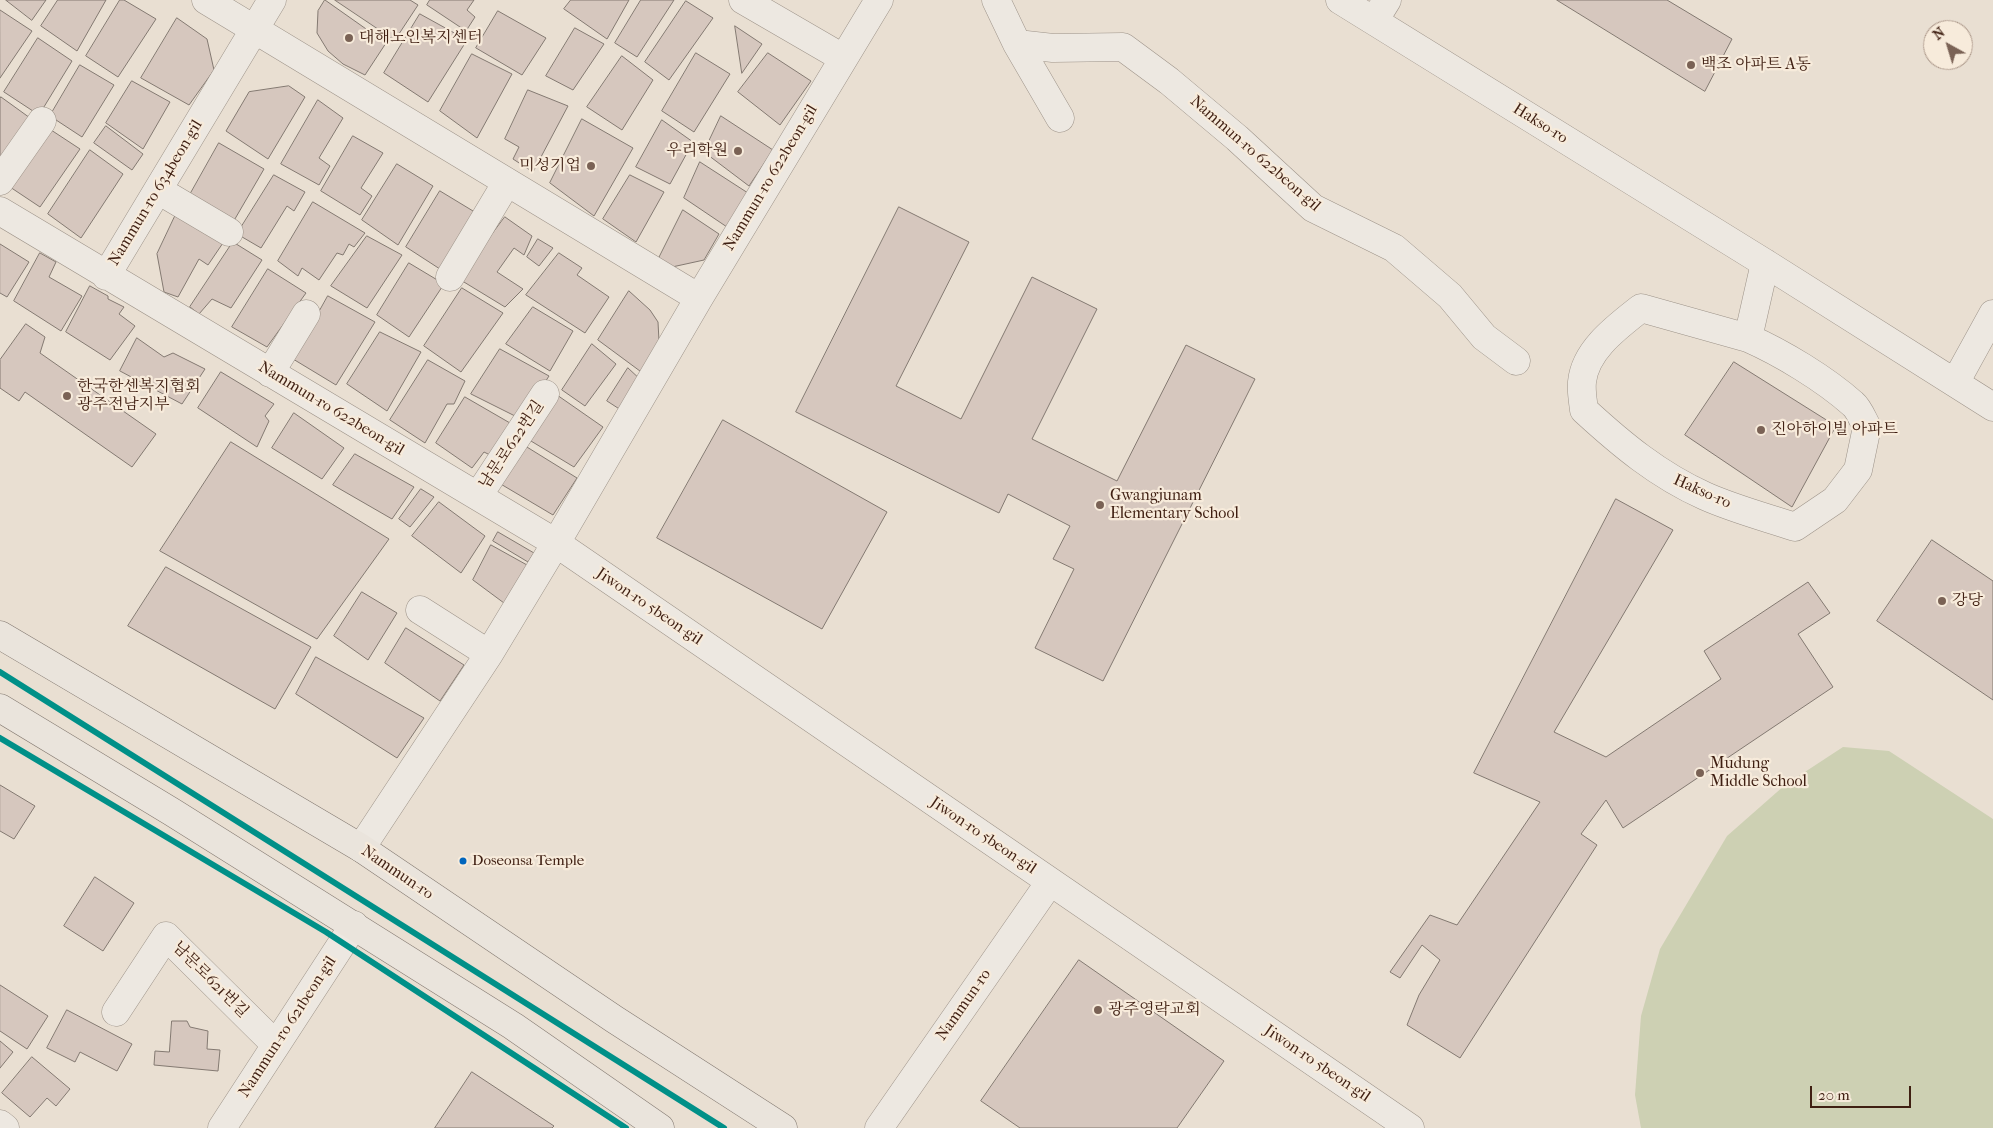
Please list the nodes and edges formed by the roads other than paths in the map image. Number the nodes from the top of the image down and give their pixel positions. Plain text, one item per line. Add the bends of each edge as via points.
1 (206, 0) edge
2 (272, 0) edge
3 (743, 0) edge
4 (879, 0) edge
5 (996, 0) edge
6 (1340, 0) edge
7 (1381, 10) edge
8 (254, 30) junction
9 (1017, 44) junction
10 (843, 58) junction
11 (1060, 118) dead end
12 (42, 121) dead end
13 (0, 181) edge
14 (507, 182) junction
15 (158, 190) junction
16 (0, 211) edge
17 (230, 232) dead end
18 (1765, 263) junction
19 (106, 276) junction
20 (450, 277) dead end
21 (699, 298) junction
22 (306, 314) dead end
23 (1993, 314) edge
24 (1748, 338) junction
25 (1516, 361) dead end
26 (270, 373) junction
27 (1955, 383) junction
28 (545, 394) dead end
29 (1993, 407) edge
30 (478, 496) junction
31 (556, 543) junction
32 (420, 610) dead end
33 (0, 635) edge
34 (489, 654) junction
35 (0, 708) edge
36 (361, 848) junction
37 (1050, 882) junction
38 (354, 925) junction
39 (116, 1012) dead end
40 (276, 1045) junction
41 (0, 1124) edge
42 (5, 1128) edge
43 (222, 1128) edge
44 (660, 1128) edge
45 (783, 1128) edge
46 (879, 1128) edge
47 (1410, 1128) edge

1 - 8 street
2 - 8 street, Nammun-ro 634beon-gil
3 - 10 street
4 - 10 street, Nammun-ro 622beon-gil
5 - 9 street
6 - 7 street, Hakso-ro
7 - 18 street, Hakso-ro
8 - 14 street
8 - 15 street, Nammun-ro 634beon-gil
9 - 11 street
9 - 25 street, Nammun-ro 622beon-gil via 1053,48 1123,47 1230,132 1313,208 1394,248 1450,296 1484,336
10 - 21 street, Nammun-ro 622beon-gil
12 - 13 street
14 - 20 street
14 - 21 street
15 - 17 street
15 - 19 street, Nammun-ro 634beon-gil
16 - 19 street, Nammun-ro 634beon-gil
18 - 24 street
18 - 27 street, Hakso-ro
19 - 26 street, Nammun-ro 622beon-gil
21 - 31 street, Nammun-ro 622beon-gil
22 - 26 street
23 - 27 street
24 - 24 street, Hakso-ro via 1641,308 1589,357 1582,383 1584,410 1620,443 1666,476 1706,496 1795,527 1835,500 1858,470 1867,427 1854,405 1775,350
26 - 30 street, Nammun-ro 622beon-gil
27 - 29 street, Hakso-ro
28 - 30 street, 남문로622번길
30 - 31 street, Nammun-ro 622beon-gil
31 - 34 street, Nammun-ro 622beon-gil
31 - 37 street, Jiwon-ro 5beon-gil
32 - 34 street
33 - 36 main road, Nammun-ro
34 - 36 street, Nammun-ro 622beon-gil
35 - 38 main road
36 - 45 main road, Nammun-ro via 614,1019
37 - 46 street, Nammun-ro
37 - 47 street, Jiwon-ro 5beon-gil
38 - 40 street, Nammun-ro 621beon-gil
38 - 44 main road via 514,1026
39 - 40 street, 남문로621번길 via 166,936
40 - 43 street, Nammun-ro 621beon-gil
41 - 42 street

